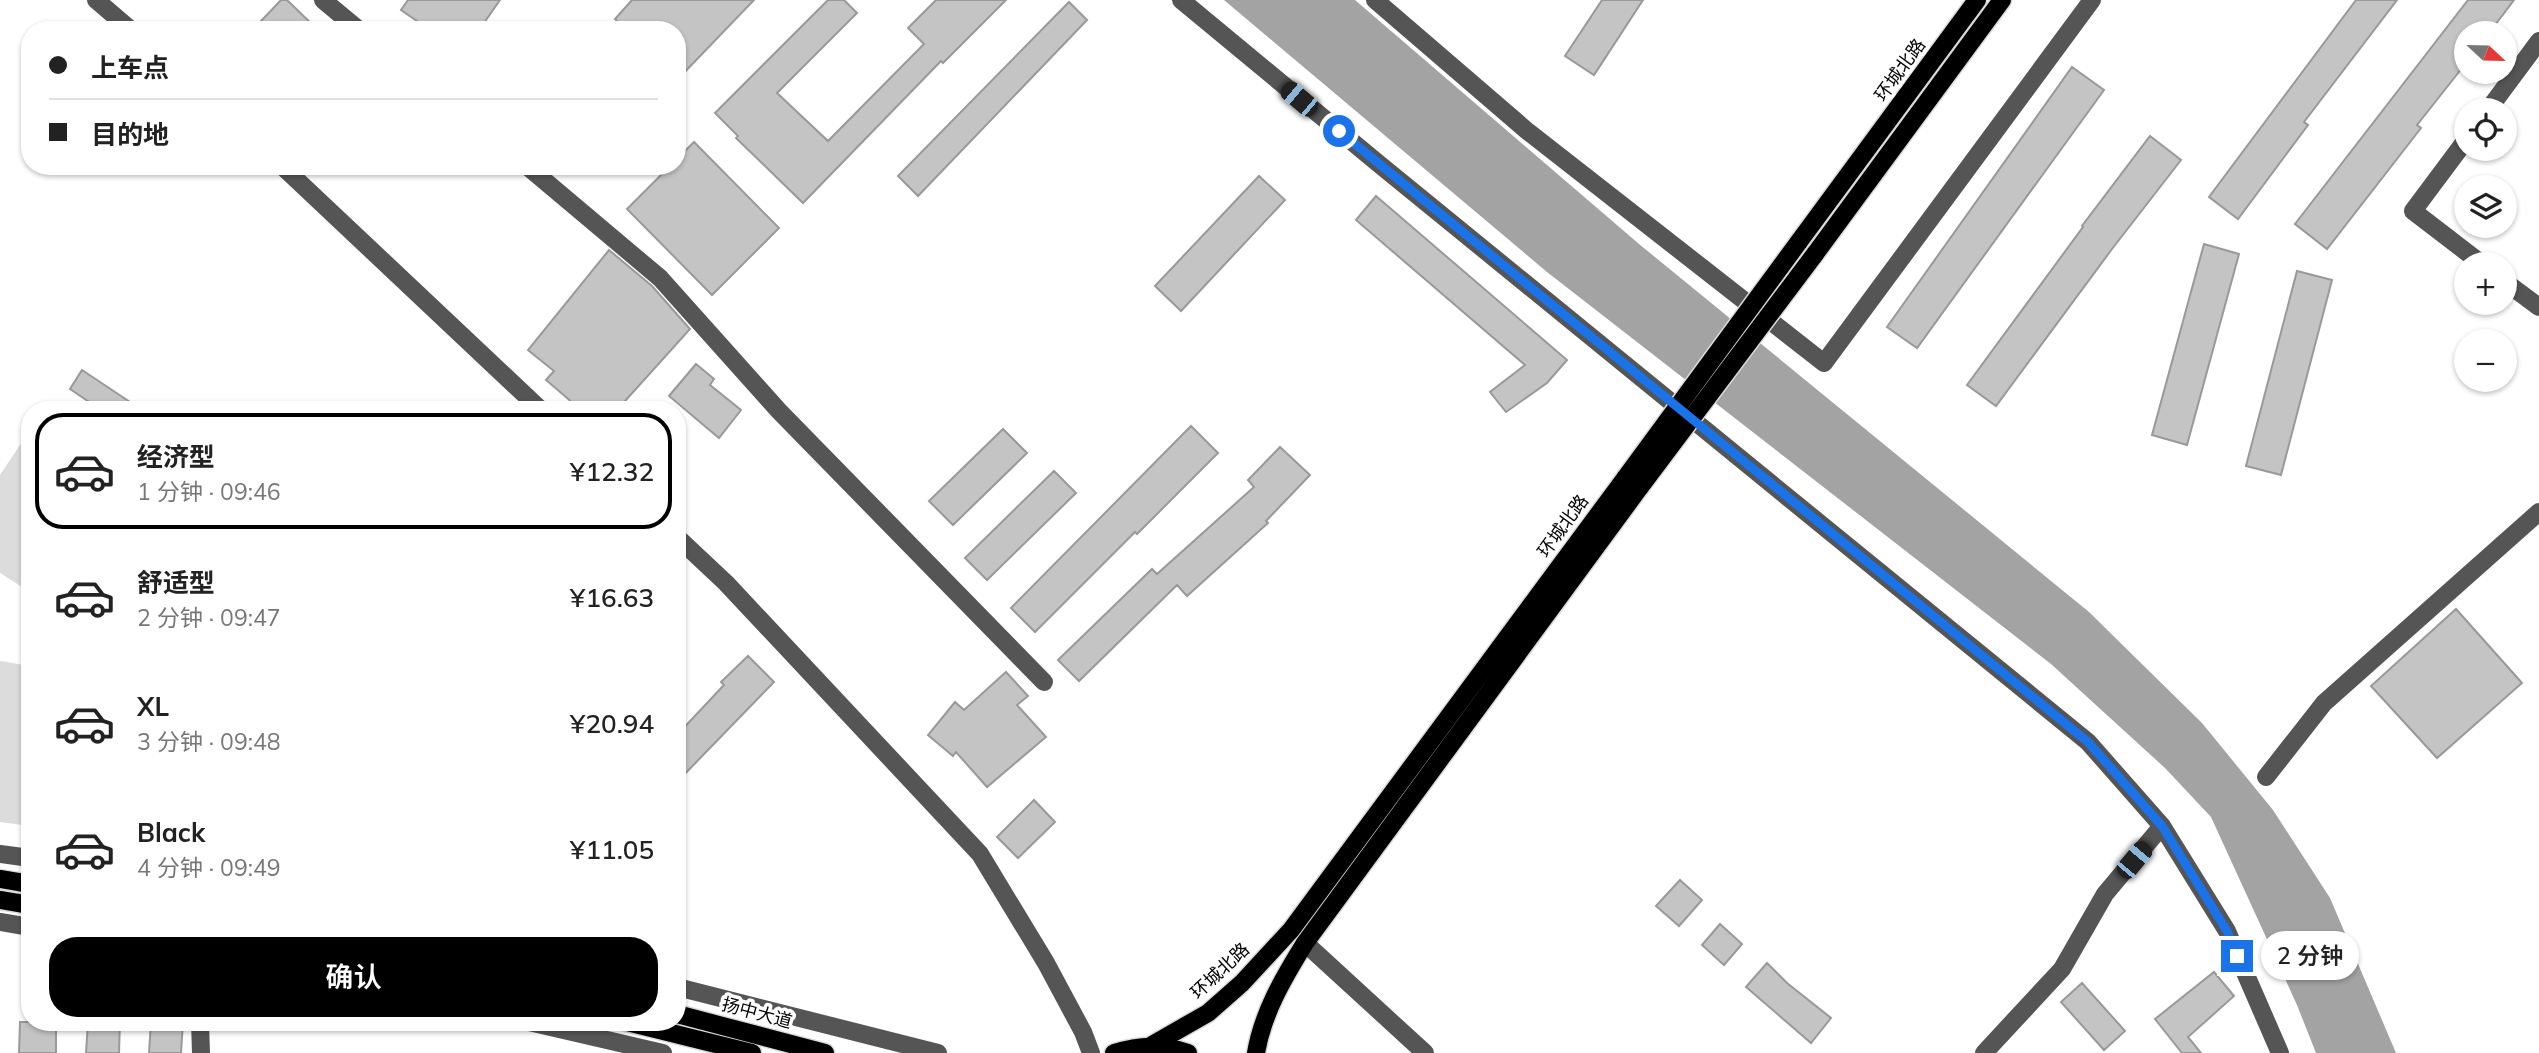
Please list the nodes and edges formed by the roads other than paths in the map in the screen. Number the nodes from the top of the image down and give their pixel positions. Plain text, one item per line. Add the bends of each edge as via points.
1 (96, 0) edge
2 (323, 0) edge
3 (1181, 0) edge
4 (1375, 0) edge
5 (1977, 0) edge
6 (2002, 0) edge
7 (2092, 0) edge
8 (120, 21) edge
9 (348, 21) edge
10 (2539, 41) edge
11 (2497, 98) edge
12 (2454, 156) edge
13 (292, 175) edge
14 (538, 175) edge
15 (2466, 252) edge
16 (2517, 291) edge
17 (2539, 307) edge
18 (531, 401) edge
19 (1633, 482) junction
20 (2539, 512) edge
21 (686, 545) edge
22 (1044, 682) dead end
23 (2266, 776) dead end
24 (2162, 826) junction
25 (0, 854) edge
26 (21, 857) edge
27 (0, 879) edge
28 (21, 882) edge
29 (0, 900) edge
30 (21, 904) edge
31 (0, 922) edge
32 (21, 926) edge
33 (1305, 943) junction
34 (686, 989) edge
35 (686, 1016) edge
36 (200, 1031) edge
37 (568, 1031) edge
38 (663, 1031) edge
39 (1152, 1045) junction
40 (201, 1053) edge
41 (663, 1053) edge
42 (752, 1053) edge
43 (825, 1053) edge
44 (938, 1053) edge
45 (1091, 1053) edge
46 (1114, 1053) edge
47 (1188, 1053) edge
48 (1256, 1053) edge
49 (1425, 1053) edge
50 (1984, 1053) edge
51 (2280, 1053) edge

1 - 8 street
2 - 9 street
3 - 24 street via 2088,742
4 - 7 street via 1526,130 1824,363
5 - 19 main road, 环城北路, bridge via 1798,243
6 - 19 main road, 环城北路, bridge via 1815,254
10 - 11 street
12 - 15 street via 2413,211
13 - 18 street
14 - 22 street via 660,278 779,411
16 - 17 street
19 - 33 main road, 环城北路
19 - 39 main road, 环城北路 via 1291,930 1208,1013
20 - 23 street via 2324,703
21 - 45 street via 981,854 1046,963
24 - 50 street via 2105,894 2062,969
24 - 51 street via 2227,931
25 - 26 street
27 - 28 main road
29 - 30 main road
31 - 32 street
33 - 48 main road, 环城北路 via 1280,983
33 - 49 street
34 - 44 street
35 - 43 main road, 扬中大道
36 - 40 street
37 - 41 street
38 - 42 main road
39 - 46 main road
39 - 47 main road

